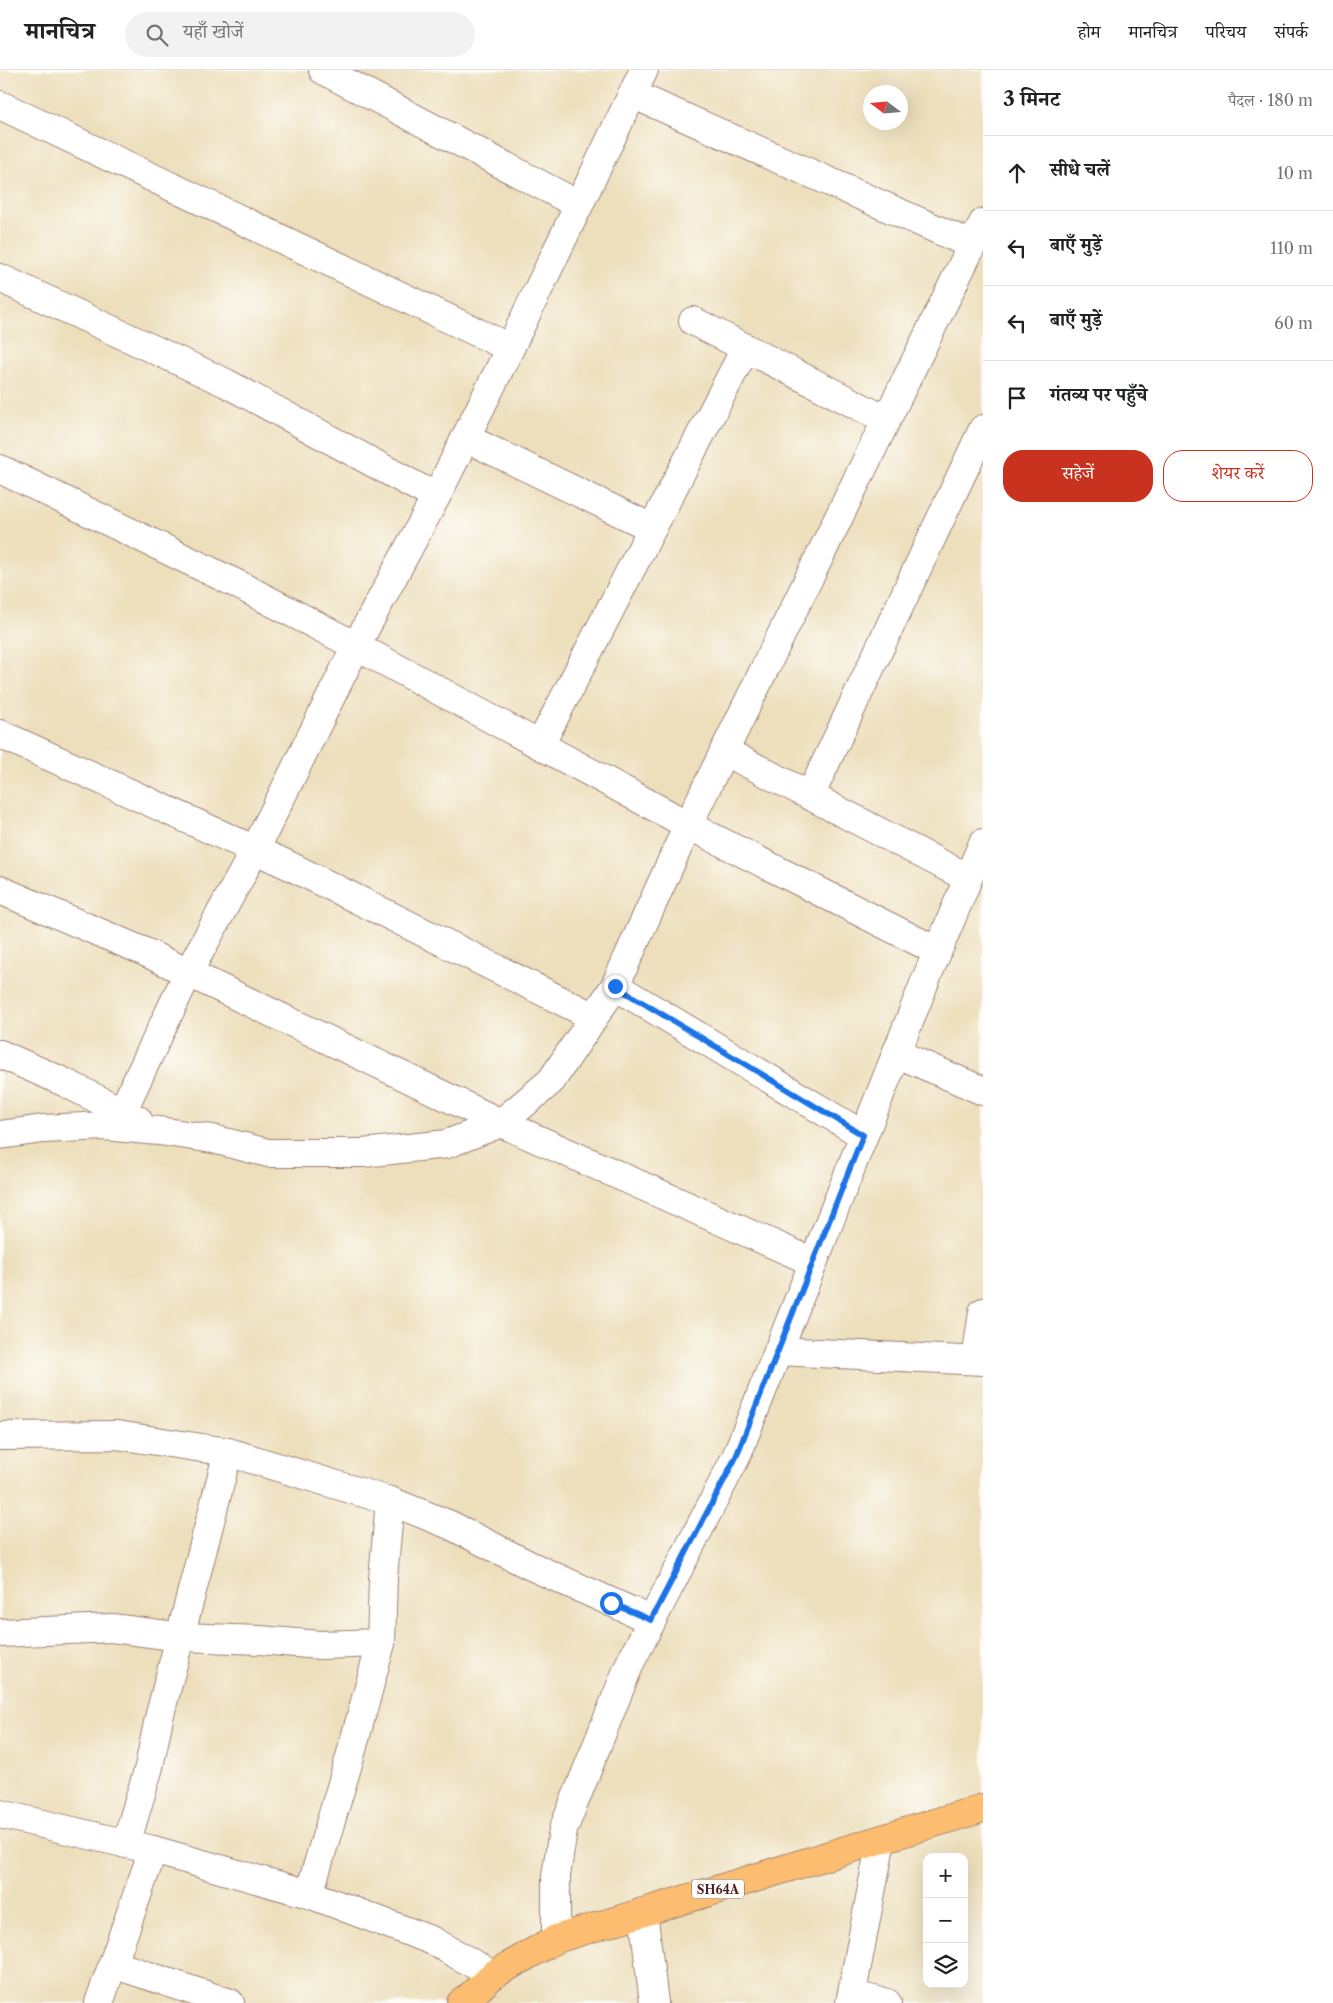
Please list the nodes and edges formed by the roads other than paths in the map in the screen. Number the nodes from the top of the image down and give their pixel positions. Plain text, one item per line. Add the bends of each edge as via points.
1 (323, 70) edge
2 (644, 70) edge
3 (632, 94) junction
4 (0, 105) edge
5 (579, 205) junction
6 (978, 234) edge
7 (0, 278) edge
8 (693, 321) dead end
9 (510, 348) junction
10 (745, 349) junction
11 (886, 420) junction
12 (983, 430) edge
13 (466, 438) junction
14 (0, 469) edge
15 (436, 497) junction
16 (652, 528) junction
17 (356, 646) junction
18 (0, 734) edge
19 (540, 745) junction
20 (724, 751) junction
21 (810, 796) junction
22 (688, 825) junction
23 (983, 842) edge
24 (254, 850) junction
25 (968, 878) junction
26 (0, 890) edge
27 (937, 951) junction
28 (188, 973) junction
29 (615, 986) junction
30 (594, 1017) junction
31 (896, 1053) junction
32 (0, 1054) edge
33 (983, 1091) edge
34 (122, 1112) junction
35 (501, 1123) junction
36 (159, 1131) junction
37 (0, 1135) edge
38 (863, 1135) junction
39 (813, 1262) junction
40 (983, 1312) edge
41 (778, 1351) junction
42 (980, 1360) edge
43 (0, 1436) edge
44 (228, 1452) junction
45 (390, 1501) junction
46 (651, 1620) junction
47 (0, 1633) edge
48 (182, 1637) junction
49 (381, 1643) junction
50 (983, 1808) edge
51 (0, 1814) edge
52 (881, 1840) junction
53 (126, 1844) junction
54 (153, 1850) junction
55 (309, 1894) junction
56 (643, 1912) junction
57 (556, 1940) junction
58 (113, 1964) junction
59 (493, 1975) junction
60 (851, 1999) edge
61 (465, 2002) edge
62 (99, 2003) edge
63 (230, 2003) edge
64 (654, 2003) edge
65 (888, 2003) edge

1 - 5 street
2 - 3 street
3 - 5 street
3 - 6 street
4 - 9 street
5 - 9 street
6 - 11 street
7 - 15 street via 226,382
8 - 10 street
9 - 13 street
10 - 11 street
10 - 16 street
11 - 20 street
12 - 21 street
13 - 15 street
13 - 16 street
14 - 17 street via 237,584
15 - 17 street
16 - 19 street
17 - 19 street
17 - 24 street
18 - 24 street
19 - 22 street
20 - 21 street
20 - 22 street
21 - 25 street
22 - 27 street
22 - 29 street
23 - 25 street
24 - 28 street
24 - 30 street
25 - 27 street
26 - 28 street
27 - 31 street
28 - 34 street
28 - 35 street
29 - 30 street
29 - 38 street
30 - 35 street via 551,1081
31 - 33 street
31 - 38 street
32 - 34 street
34 - 36 street
35 - 36 street via 447,1144 363,1153 268,1153
35 - 39 street
36 - 37 street via 104,1126
38 - 39 street
39 - 41 street
40 - 42 street
41 - 42 street
41 - 46 street via 736,1457
43 - 44 street via 117,1436
44 - 45 street
44 - 48 street
45 - 46 street via 450,1525
45 - 49 street via 382,1578
46 - 57 street via 630,1663 564,1830 556,1876
47 - 48 street via 112,1628
48 - 49 street via 320,1645
48 - 53 street
49 - 55 street
50 - 52 main road, SH64A
51 - 53 street
52 - 56 main road, SH64A
52 - 60 street
53 - 54 street
54 - 55 street
54 - 58 street
55 - 59 street via 433,1942
56 - 57 main road, SH64A
56 - 64 street
57 - 59 main road, SH64A
58 - 62 street
58 - 63 street
59 - 61 main road, SH64A
60 - 65 street

